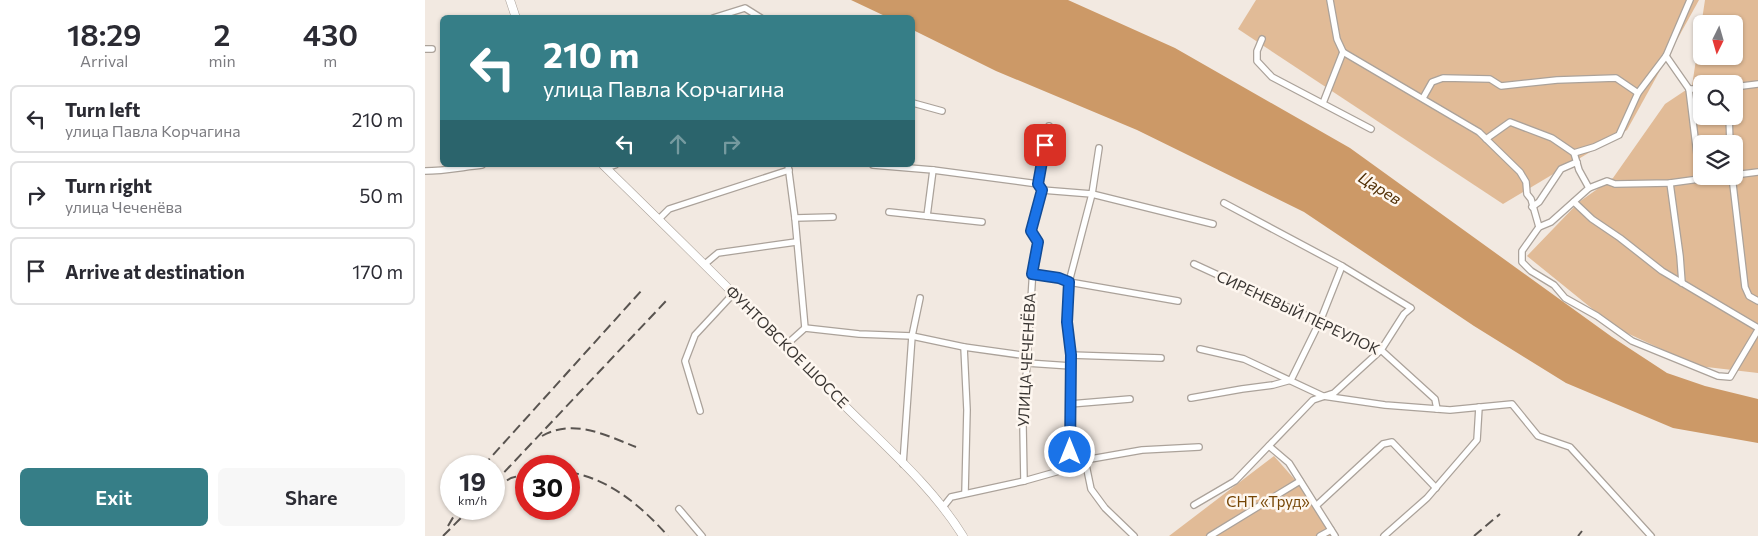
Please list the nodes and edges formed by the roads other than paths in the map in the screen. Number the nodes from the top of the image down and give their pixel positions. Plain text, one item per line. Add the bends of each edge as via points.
1 (510, 0) edge
2 (1330, 0) edge
3 (1690, 0) edge
4 (515, 15) edge
5 (723, 15) edge
6 (756, 15) edge
7 (1262, 39) dead end
8 (425, 49) edge
9 (432, 49) dead end
10 (1343, 52) junction
11 (1666, 56) junction
12 (1758, 84) edge
13 (1743, 86) edge
14 (1689, 89) junction
15 (1693, 89) edge
16 (1638, 93) junction
17 (1423, 98) junction
18 (1323, 103) junction
19 (915, 104) edge
20 (942, 111) dead end
21 (1049, 126) dead end
22 (1371, 129) dead end
23 (1695, 135) edge
24 (1486, 139) junction
25 (1099, 148) dead end
26 (1574, 153) junction
27 (1577, 162) junction
28 (465, 167) edge
29 (606, 167) edge
30 (897, 167) edge
31 (788, 168) edge
32 (933, 170) junction
33 (425, 171) edge
34 (1758, 172) edge
35 (1743, 174) edge
36 (1693, 180) edge
37 (1670, 183) junction
38 (1734, 185) edge
39 (1040, 187) junction
40 (1589, 188) junction
41 (1091, 194) junction
42 (1574, 202) junction
43 (1224, 203) dead end
44 (1532, 207) junction
45 (889, 212) dead end
46 (927, 216) junction
47 (833, 217) dead end
48 (795, 218) junction
49 (659, 219) junction
50 (982, 222) dead end
51 (1213, 224) dead end
52 (1539, 227) junction
53 (796, 242) junction
54 (705, 264) junction
55 (1195, 264) dead end
56 (1342, 266) junction
57 (1032, 274) junction
58 (1069, 282) junction
59 (1682, 283) junction
60 (734, 294) junction
61 (920, 298) dead end
62 (1178, 301) dead end
63 (1758, 301) edge
64 (1320, 321) junction
65 (805, 328) junction
66 (1758, 329) edge
67 (912, 336) junction
68 (786, 345) junction
69 (965, 347) junction
70 (1199, 349) dead end
71 (1381, 350) junction
72 (1071, 355) junction
73 (1028, 356) junction
74 (1161, 358) dead end
75 (1027, 363) junction
76 (1071, 366) junction
77 (1291, 380) junction
78 (1323, 396) junction
79 (1130, 398) dead end
80 (1191, 398) dead end
81 (1070, 404) junction
82 (1479, 407) junction
83 (1437, 409) junction
84 (699, 411) dead end
85 (1269, 446) junction
86 (1199, 447) dead end
87 (1085, 460) junction
88 (903, 464) junction
89 (1070, 468) junction
90 (1024, 481) junction
91 (1301, 481) junction
92 (1436, 488) junction
93 (965, 493) junction
94 (1194, 505) dead end
95 (1317, 505) junction
96 (943, 507) junction
97 (679, 509) dead end
98 (1331, 530) junction
99 (702, 536) edge
100 (963, 536) edge
101 (1134, 536) edge
102 (1210, 536) edge
103 (1320, 536) edge
104 (1335, 536) edge
105 (1384, 536) edge
106 (1651, 536) edge

1 - 4 street
2 - 10 street via 1337,39
3 - 11 street
5 - 6 street via 745,8
7 - 18 street via 1257,61 1272,76
8 - 9 street
10 - 17 street
10 - 18 street
11 - 14 street
11 - 16 street
12 - 13 street
14 - 15 street
14 - 23 street
16 - 17 street via 1616,78 1501,86 1490,79 1443,78 1432,82
16 - 26 street via 1619,135
17 - 24 street
18 - 22 street
19 - 20 street
21 - 39 street, УЛИЦА ЧЕЧЕНЁВА
24 - 26 street via 1510,122 1552,138
24 - 44 street via 1520,172
25 - 41 street
26 - 27 street
27 - 40 street
27 - 44 street via 1561,169 1539,202
28 - 33 street
29 - 49 street, ФУНТОВСКОЕ ШОССЕ
30 - 32 street
31 - 48 street
31 - 49 street via 669,209
32 - 39 street
32 - 46 street
34 - 35 street
36 - 37 street
37 - 40 street via 1615,184 1607,181
37 - 59 street
38 - 63 street via 1745,287 1749,296
39 - 41 street
39 - 57 street, УЛИЦА ЧЕЧЕНЁВА via 1031,231 1038,242
40 - 42 street
41 - 51 street
41 - 58 street
42 - 52 street via 1551,222
42 - 59 street via 1592,219
43 - 56 street
44 - 52 street
45 - 46 street
46 - 50 street
47 - 48 street
48 - 53 street
49 - 54 street, ФУНТОВСКОЕ ШОССЕ
52 - 66 street via 1522,251 1522,262 1565,298 1631,341 1718,376 1730,377
53 - 54 street via 718,253
53 - 65 street
54 - 60 street, ФУНТОВСКОЕ ШОССЕ
55 - 64 street, СИРЕНЕВЫЙ ПЕРЕУЛОК
56 - 64 street
56 - 71 street via 1411,308
57 - 58 street
57 - 73 street, УЛИЦА ЧЕЧЕНЁВА
58 - 62 street
58 - 72 street via 1067,322
59 - 66 street
60 - 68 street, ФУНТОВСКОЕ ШОССЕ
60 - 84 street via 695,335 685,361
61 - 67 street
64 - 71 street, СИРЕНЕВЫЙ ПЕРЕУЛОК
64 - 77 street
65 - 67 street
65 - 68 street
67 - 69 street
67 - 88 street
68 - 88 street, ФУНТОВСКОЕ ШОССЕ
69 - 73 street
69 - 93 street
70 - 77 street via 1244,359
71 - 78 street via 1334,393
71 - 83 street, СИРЕНЕВЫЙ ПЕРЕУЛОК via 1435,399
72 - 74 street
72 - 76 street
73 - 75 street, УЛИЦА ЧЕЧЕНЁВА
75 - 76 street
75 - 90 street, УЛИЦА ЧЕЧЕНЁВА
76 - 81 street
77 - 78 street
77 - 80 street
78 - 83 street
78 - 85 street via 1313,400
79 - 81 street
81 - 89 street
82 - 83 street
82 - 92 street via 1477,440
82 - 106 street via 1512,404 1538,436 1570,447
85 - 91 street via 1289,463
85 - 94 street via 1235,481
86 - 87 street via 1142,450
87 - 89 street
87 - 101 street via 1091,489
88 - 96 street, ФУНТОВСКОЕ ШОССЕ
89 - 90 street
90 - 93 street
91 - 95 street
91 - 102 street
92 - 95 street via 1392,442 1383,444
92 - 105 street
93 - 96 street via 951,497
95 - 98 street
96 - 100 street, ФУНТОВСКОЕ ШОССЕ
97 - 99 street
98 - 103 street
98 - 104 street

